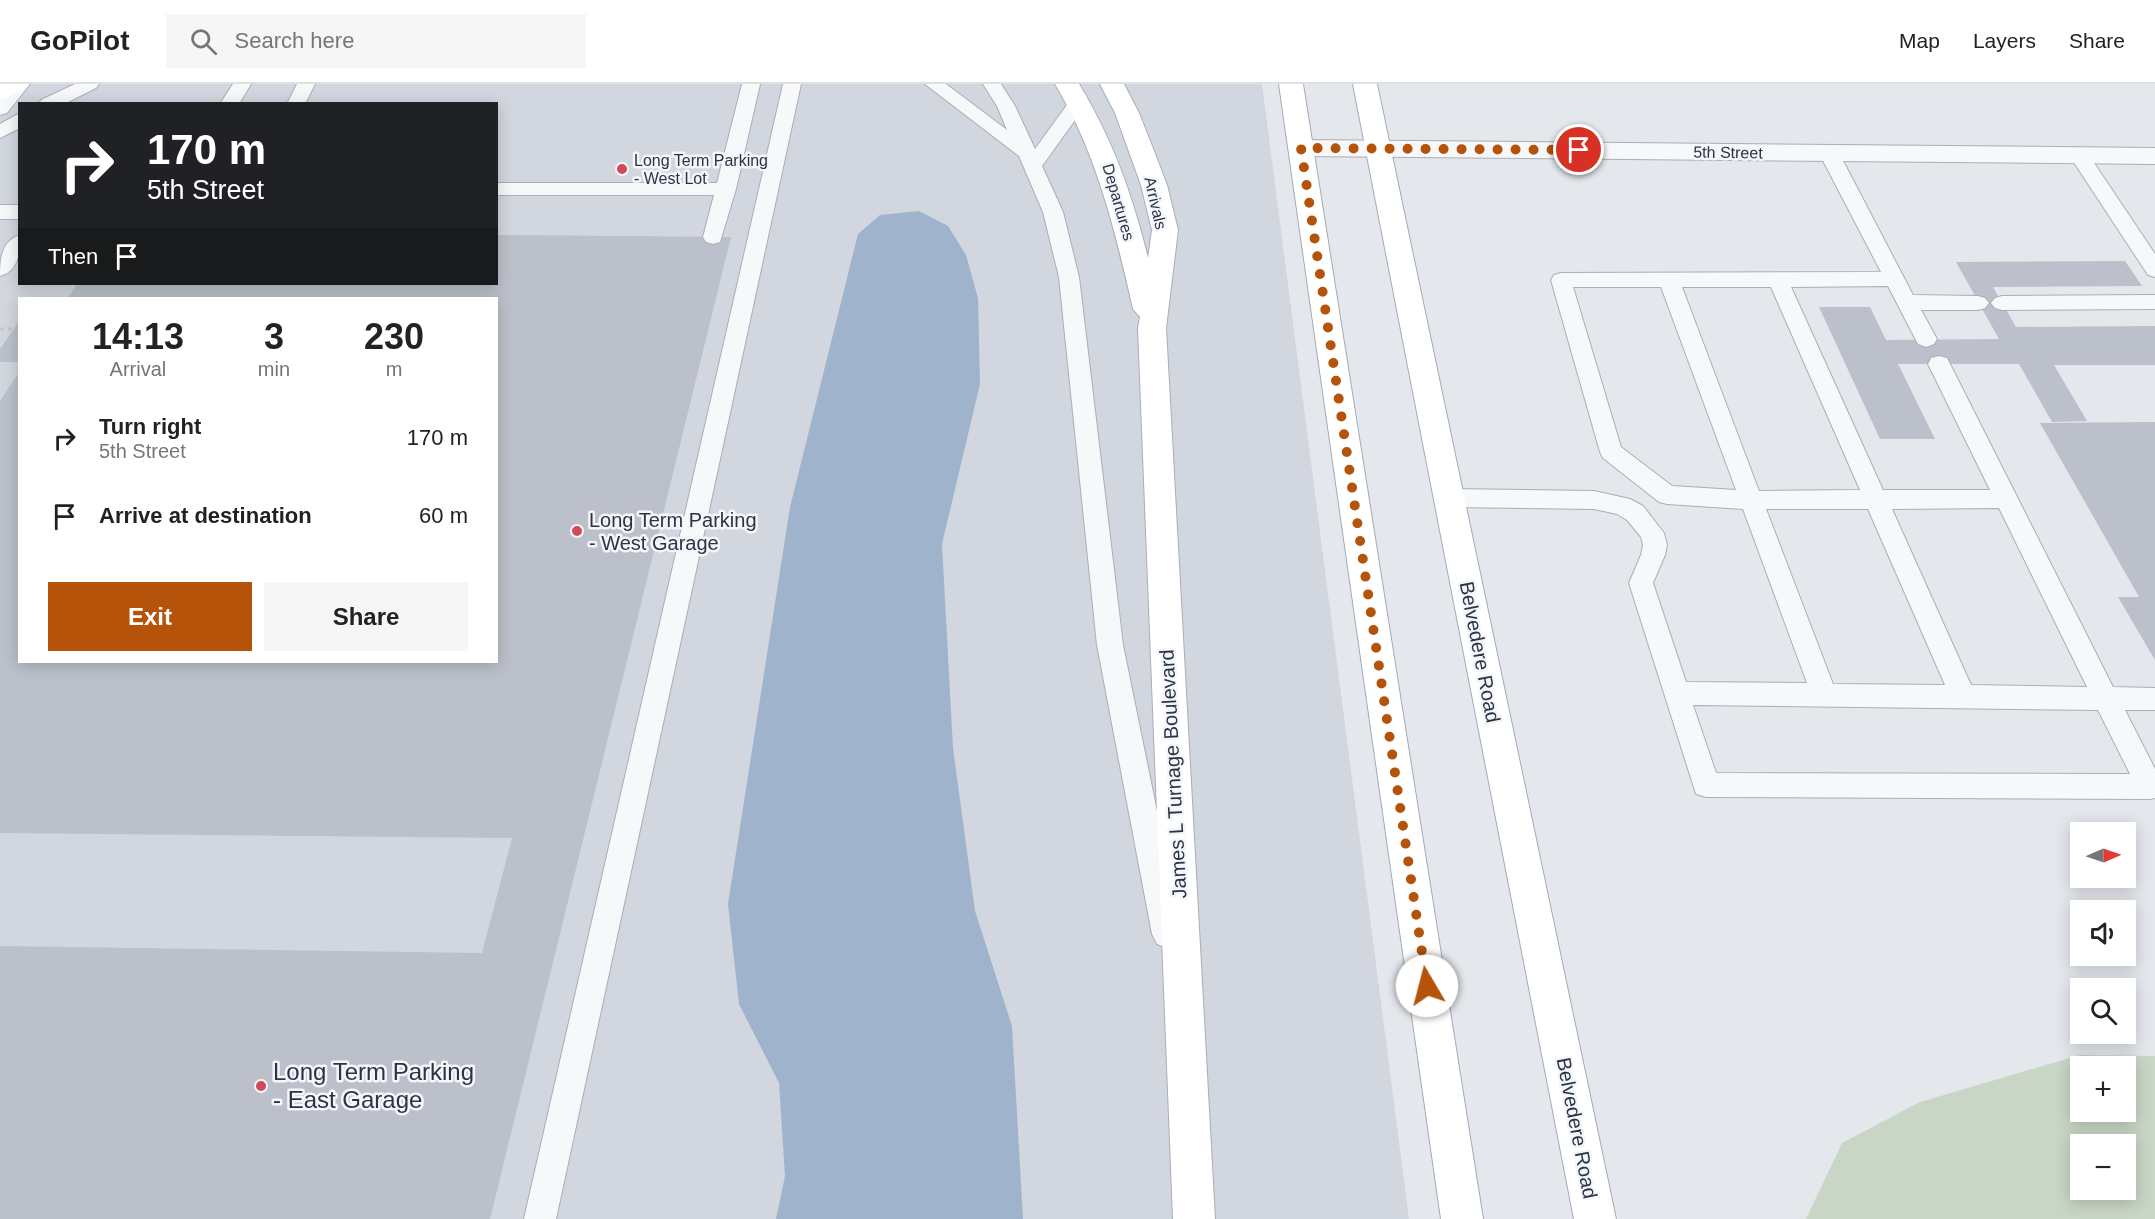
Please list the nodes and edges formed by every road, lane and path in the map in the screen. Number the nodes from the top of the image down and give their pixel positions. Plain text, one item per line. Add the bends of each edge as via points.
1 (19, 84) edge
2 (90, 84) edge
3 (242, 84) edge
4 (306, 84) edge
5 (751, 84) edge
6 (792, 84) edge
7 (933, 84) edge
8 (992, 84) edge
9 (1112, 84) edge
10 (1292, 84) edge
11 (1365, 84) edge
12 (0, 93) edge
13 (1073, 93) edge
14 (52, 102) edge
15 (230, 102) edge
16 (297, 102) edge
17 (0, 109) edge
18 (18, 120) edge
19 (0, 132) edge
20 (1301, 148) junction
21 (1378, 148) junction
22 (1829, 153) junction
23 (2079, 155) junction
24 (2155, 156) edge
25 (1029, 159) junction
26 (498, 189) edge
27 (726, 189) junction
28 (0, 212) edge
29 (18, 212) edge
30 (713, 237) dead end
31 (18, 245) edge
32 (0, 269) edge
33 (2155, 270) edge
34 (1894, 279) junction
35 (1669, 280) junction
36 (1778, 280) junction
37 (1906, 302) junction
38 (2155, 302) edge
39 (1978, 303) dead end
40 (2002, 303) dead end
41 (1152, 328) junction
42 (0, 329) edge
43 (13, 329) dead end
44 (1926, 339) dead end
45 (1939, 364) dead end
46 (1449, 498) junction
47 (1876, 499) junction
48 (2005, 499) junction
49 (1749, 501) junction
50 (1676, 693) junction
51 (1824, 695) junction
52 (1963, 696) junction
53 (2106, 699) junction
54 (2155, 699) edge
55 (2152, 787) edge
56 (1185, 1023) junction
57 (540, 1219) edge
58 (1194, 1219) edge
59 (1462, 1219) edge
60 (1595, 1219) edge

1 - 12 main road
1 - 17 lane
2 - 14 lane
3 - 15 lane
4 - 16 lane
5 - 27 lane
6 - 57 lane
7 - 25 lane
8 - 25 lane
9 - 41 main road, Arrivals via 1142,151 1165,230
10 - 20 main road
11 - 21 main road, Belvedere Road
13 - 25 lane
13 - 41 main road, Departures via 1098,136 1114,176
18 - 19 lane
20 - 21 street, 5th Street
20 - 59 main road
21 - 22 street, 5th Street
21 - 46 main road, Belvedere Road
22 - 23 street, 5th Street
22 - 34 lane
23 - 24 street, 5th Street
23 - 33 lane
25 - 56 lane via 1053,212 1069,277 1110,645
26 - 27 lane
27 - 30 lane
28 - 29 lane
31 - 32 lane
34 - 36 lane
34 - 37 lane
35 - 36 lane
35 - 49 lane
35 - 49 lane via 1561,280 1611,452 1667,495
36 - 47 lane
37 - 39 lane
37 - 44 lane
38 - 40 lane
41 - 56 main road, James L Turnage Boulevard
42 - 43 path
45 - 48 lane
46 - 50 lane via 1594,500 1635,513 1652,533 1655,545 1641,583
46 - 60 main road, Belvedere Road
47 - 48 lane
47 - 49 lane
47 - 52 lane
48 - 53 lane
49 - 51 lane
50 - 51 lane
50 - 55 lane via 1706,785
51 - 52 lane
52 - 53 lane
53 - 54 lane
53 - 55 lane
56 - 58 main road, James L Turnage Boulevard

